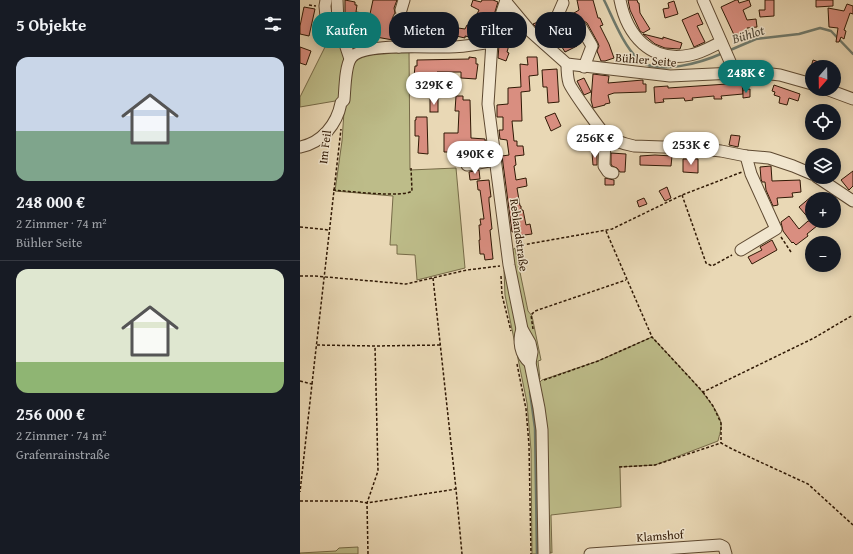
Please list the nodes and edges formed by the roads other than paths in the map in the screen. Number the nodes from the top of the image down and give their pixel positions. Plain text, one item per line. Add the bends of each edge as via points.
1 (326, 0) edge
2 (337, 0) edge
3 (620, 0) edge
4 (703, 0) edge
5 (506, 1) edge
6 (563, 3) dead end
7 (326, 12) edge
8 (502, 12) edge
9 (559, 12) edge
10 (535, 36) edge
11 (586, 36) edge
12 (389, 48) edge
13 (492, 48) edge
14 (549, 48) edge
15 (725, 49) junction
16 (350, 59) junction
17 (567, 64) junction
18 (584, 67) junction
19 (735, 73) junction
20 (805, 82) edge
21 (841, 95) edge
22 (853, 99) edge
23 (605, 134) junction
24 (300, 147) edge
25 (746, 156) junction
26 (495, 160) junction
27 (467, 165) dead end
28 (805, 171) edge
29 (613, 173) dead end
30 (828, 184) edge
31 (853, 201) edge
32 (741, 250) road end
33 (544, 554) edge
34 (590, 554) edge
35 (726, 554) edge

1 - 7 street
2 - 16 street via 338,23
3 - 15 street via 627,24 645,46 674,56
4 - 15 street
5 - 8 street, Reblandstraße
5 - 10 street
6 - 9 street
11 - 18 street via 592,46
12 - 16 street via 358,52
13 - 26 street, Reblandstraße via 488,104
14 - 17 street
15 - 19 street
16 - 24 street via 344,100 333,124 314,142
17 - 18 street, Bühler Seite
17 - 23 street via 570,85
18 - 19 street, Bühler Seite via 670,76
19 - 20 street, Bühler Seite via 780,75
21 - 22 street
23 - 25 street via 625,144 721,151
23 - 29 street via 604,166 608,172
25 - 28 street via 769,158
25 - 32 street via 776,229
26 - 27 street
26 - 33 street, Reblandstraße via 507,248 522,329 530,343 530,363 542,430
30 - 31 street
34 - 35 street, Klamshof via 720,545 724,547

